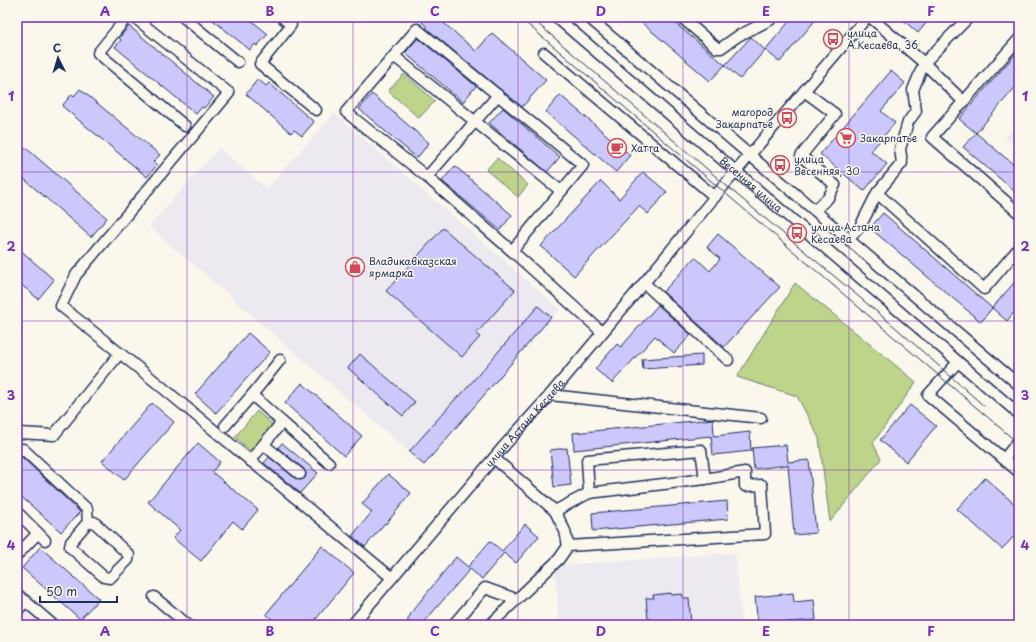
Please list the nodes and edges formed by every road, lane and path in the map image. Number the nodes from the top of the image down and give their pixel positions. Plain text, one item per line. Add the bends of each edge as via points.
1 (127, 17) edge
2 (134, 17) edge
3 (183, 17) edge
4 (282, 17) edge
5 (556, 17) edge
6 (588, 17) edge
7 (681, 17) edge
8 (773, 17) edge
9 (867, 17) edge
10 (870, 17) edge
11 (969, 17) edge
12 (1019, 39) edge
13 (544, 53) dead end
14 (394, 56) junction
15 (238, 62) dead end
16 (924, 62) junction
17 (804, 91) junction
18 (498, 95) junction
19 (964, 102) junction
20 (316, 110) dead end
21 (475, 122) junction
22 (185, 126) dead end
23 (750, 155) junction
24 (736, 171) junction
25 (427, 177) junction
26 (561, 191) junction
27 (877, 193) junction
28 (715, 197) junction
29 (815, 210) junction
30 (1019, 213) edge
31 (848, 239) junction
32 (1019, 248) edge
33 (512, 251) junction
34 (644, 283) junction
35 (602, 332) junction
36 (120, 353) junction
37 (280, 360) dead end
38 (728, 360) dead end
39 (958, 362) junction
40 (1019, 385) edge
41 (252, 395) junction
42 (550, 395) junction
43 (1019, 414) edge
44 (761, 418) dead end
45 (282, 422) junction
46 (225, 426) dead end
47 (19, 433) dead end
48 (1019, 440) edge
49 (264, 445) junction
50 (17, 451) edge
51 (495, 459) junction
52 (1004, 459) junction
53 (250, 461) junction
54 (329, 463) dead end
55 (1019, 472) edge
56 (300, 474) dead end
57 (705, 479) junction
58 (589, 493) junction
59 (555, 511) junction
60 (17, 512) edge
61 (88, 522) junction
62 (568, 546) junction
63 (17, 555) edge
64 (392, 578) junction
65 (17, 594) edge
66 (154, 597) dead end
67 (516, 599) junction
68 (26, 602) junction
69 (17, 611) edge
70 (53, 625) edge
71 (188, 625) edge
72 (352, 625) edge
73 (453, 625) edge
74 (490, 625) edge

1 - 22 street via 98,53
2 - 36 street via 229,94 76,275 61,306
3 - 15 street
4 - 20 street via 291,25 260,64
5 - 24 street, Весенняя улица
6 - 23 street
7 - 8 street via 717,48
9 - 17 street, улица Астана Кесаева
10 - 16 street
11 - 16 street
12 - 19 street
13 - 28 street
14 - 18 street via 417,29
14 - 21 street
14 - 25 street via 346,112
16 - 19 street
16 - 27 street via 913,90 916,111 908,122 900,149 902,163
17 - 23 street, улица Астана Кесаева
17 - 29 street via 835,114 801,156 835,185 828,198
18 - 21 street
18 - 26 street via 583,165
19 - 30 street via 932,137
21 - 25 street
21 - 26 street
23 - 24 street, улица Астана Кесаева
23 - 29 street
24 - 28 street, улица Астана Кесаева
24 - 39 street, Весенняя улица
25 - 33 street
26 - 33 street
27 - 31 street via 860,226
27 - 32 street via 984,289
28 - 34 street, улица Астана Кесаева
29 - 31 street
31 - 40 street
33 - 35 street
34 - 35 street, улица Астана Кесаева
34 - 38 street
35 - 42 street, улица Астана Кесаева
36 - 47 street via 54,435
36 - 53 street
37 - 41 street
39 - 43 street, Весенняя улица
39 - 52 street via 928,395
41 - 45 street
41 - 46 street
42 - 44 street
42 - 51 street, улица Астана Кесаева
45 - 49 street
45 - 54 street
48 - 52 street
49 - 53 street
49 - 56 street
50 - 61 street via 23,449 87,509
51 - 59 street
51 - 64 street, улица Астана Кесаева
52 - 55 street
53 - 64 street
57 - 58 street
57 - 58 street via 701,450 587,460
57 - 62 street via 745,472 745,486 762,485 765,534
58 - 59 street
59 - 62 street
60 - 63 street via 42,536
61 - 61 street via 71,542 70,547 104,576 110,578 128,560 129,554 94,522
62 - 67 street via 559,559
64 - 72 street, улица Астана Кесаева
65 - 68 street
66 - 71 street
67 - 73 street via 485,588
67 - 74 street
68 - 69 street
68 - 70 street

